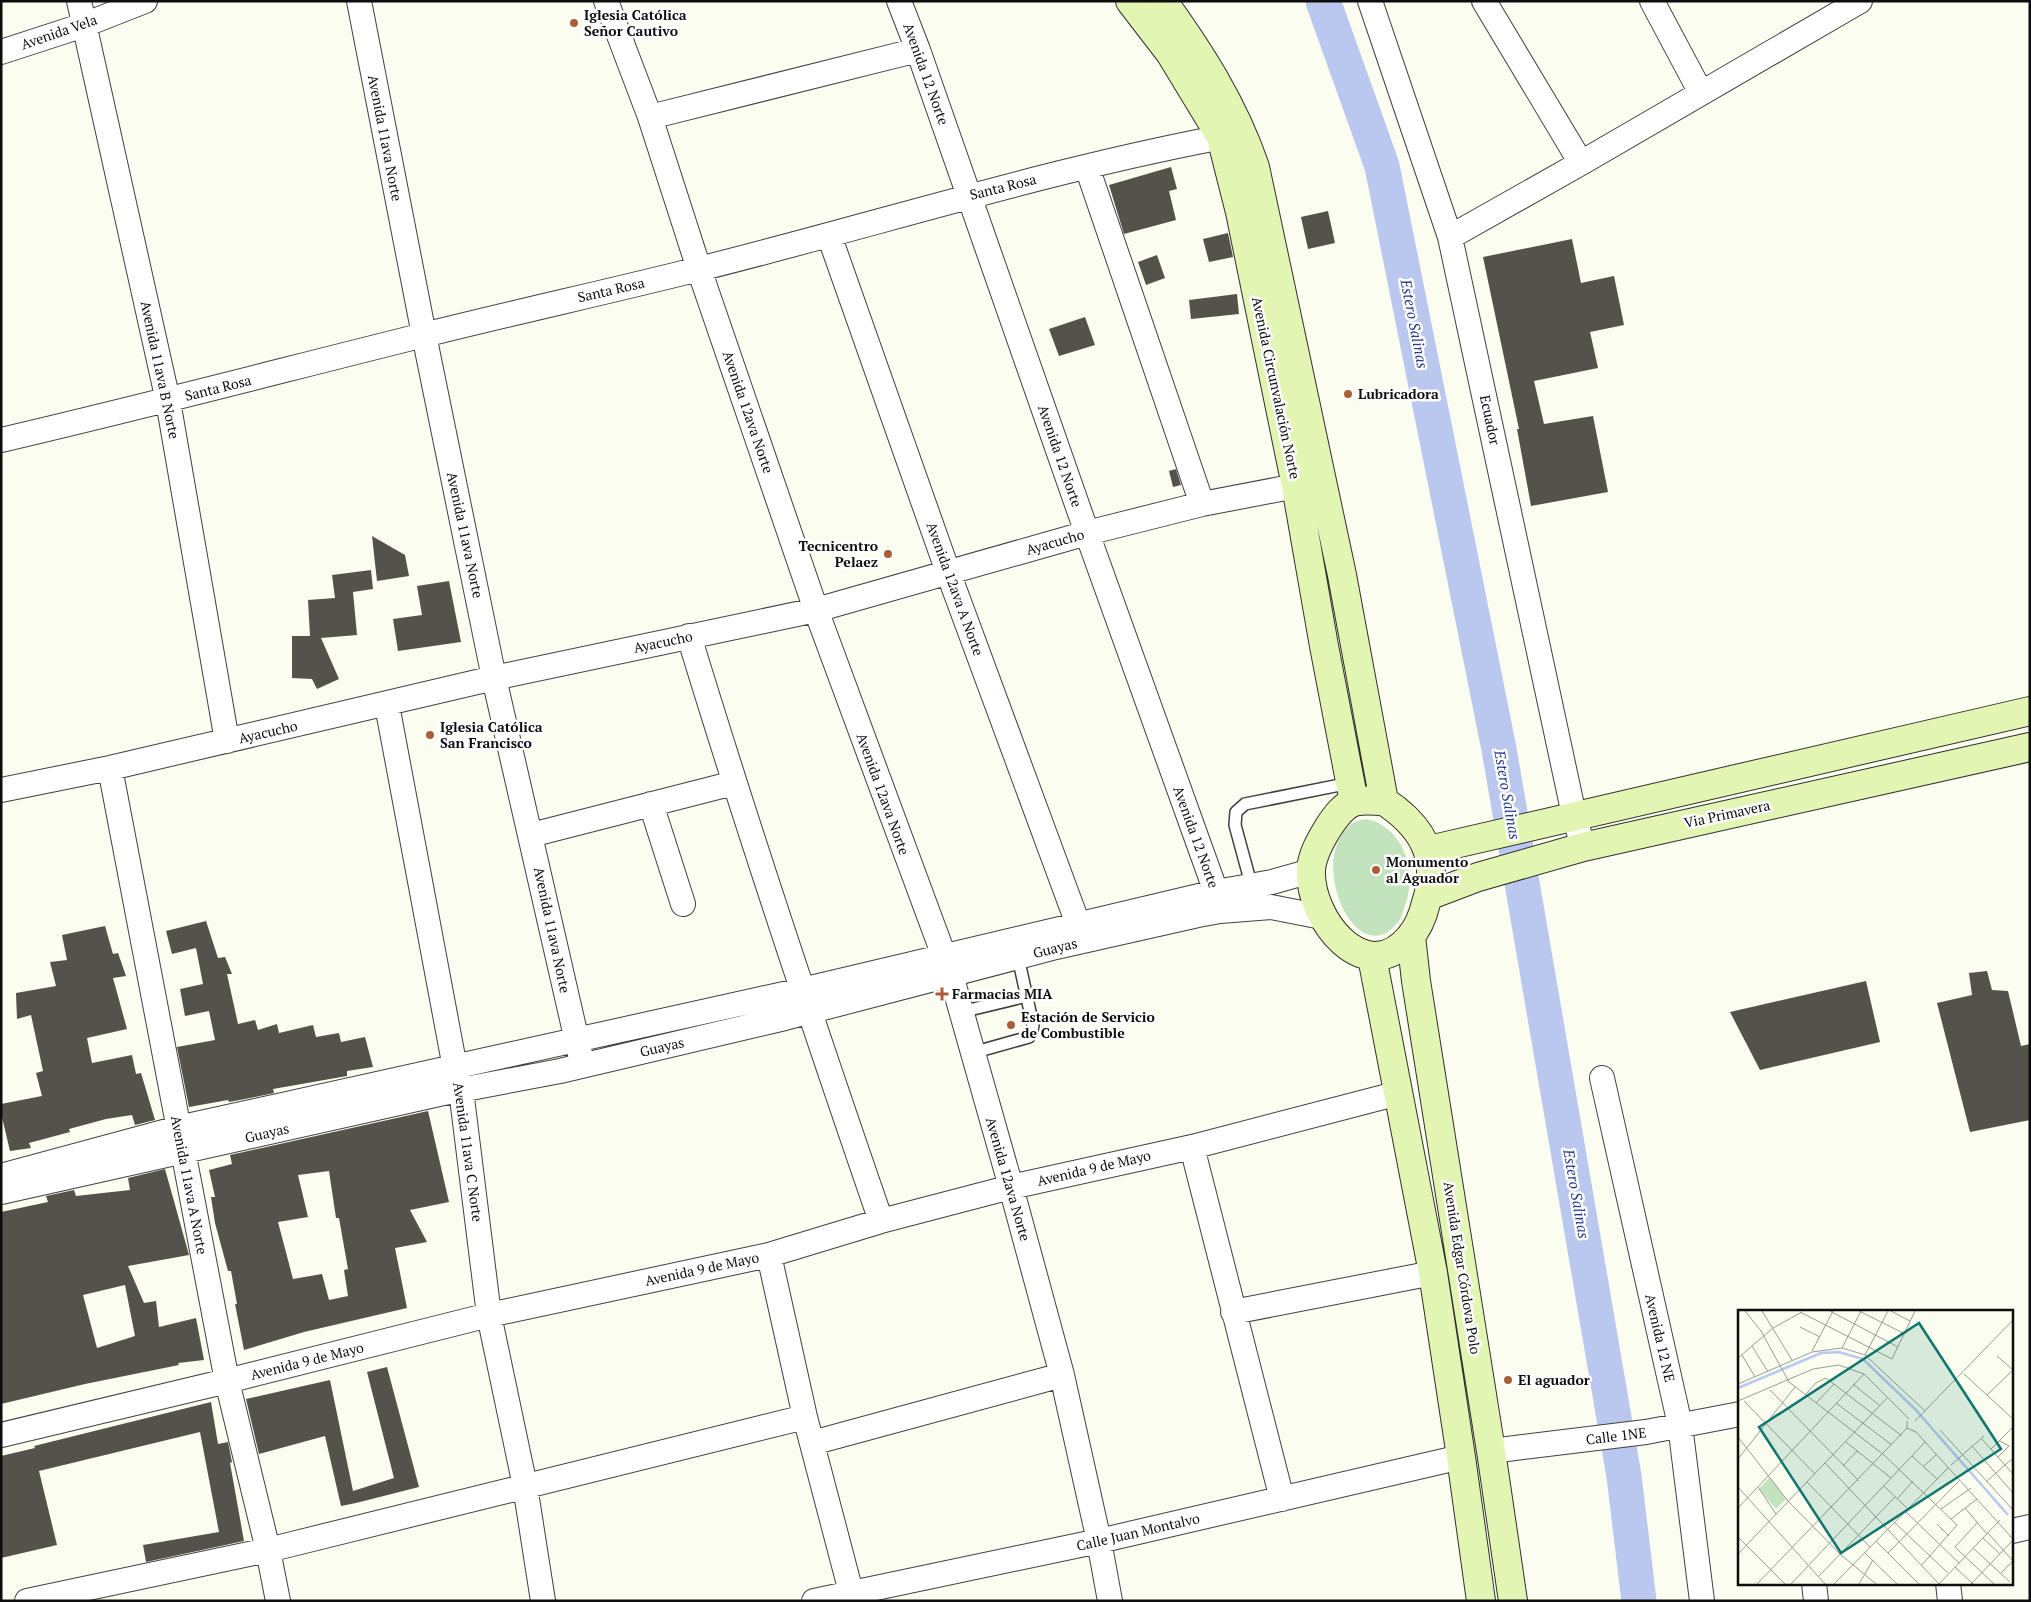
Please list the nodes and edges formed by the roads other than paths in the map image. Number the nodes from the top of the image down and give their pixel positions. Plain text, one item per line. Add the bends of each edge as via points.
1 (80, 1) edge
2 (145, 1) edge
3 (359, 1) edge
4 (606, 1) edge
5 (899, 1) edge
6 (1130, 1) edge
7 (1163, 1) edge
8 (1370, 1) edge
9 (1484, 1) edge
10 (1652, 1) edge
11 (1860, 1) edge
12 (1836, 8) edge
13 (84, 24) junction
14 (918, 50) junction
15 (1, 52) edge
16 (1701, 92) junction
17 (650, 117) junction
18 (1232, 135) junction
19 (1581, 163) junction
20 (1087, 167) junction
21 (969, 196) junction
22 (829, 234) junction
23 (1450, 237) junction
24 (699, 269) junction
25 (424, 335) junction
26 (168, 401) junction
27 (1, 440) edge
28 (1309, 485) junction
29 (1202, 504) junction
30 (1087, 533) junction
31 (948, 572) junction
32 (816, 610) junction
33 (689, 636) junction
34 (494, 678) junction
35 (387, 705) junction
36 (2030, 711) edge
37 (227, 741) junction
38 (2030, 747) edge
39 (110, 768) junction
40 (734, 783) junction
41 (1, 790) edge
42 (1352, 792) junction
43 (1384, 800) junction
44 (650, 804) junction
45 (1574, 815) junction
46 (531, 834) junction
47 (1583, 847) junction
48 (1428, 850) junction
49 (1311, 871) junction
50 (1251, 884) junction
51 (1428, 896) junction
52 (1218, 902) junction
53 (684, 904) dead end
54 (1322, 917) junction
55 (1079, 933) junction
56 (1411, 936) junction
57 (1018, 957) junction
58 (1372, 957) junction
59 (947, 965) junction
60 (1027, 996) junction
61 (805, 1001) junction
62 (961, 1012) junction
63 (576, 1039) junction
64 (972, 1053) junction
65 (584, 1066) junction
66 (1602, 1078) dead end
67 (458, 1079) junction
68 (1399, 1092) junction
69 (178, 1128) junction
70 (1192, 1146) junction
71 (183, 1152) junction
72 (1, 1176) edge
73 (1011, 1187) junction
74 (1, 1192) edge
75 (881, 1221) junction
76 (769, 1255) junction
77 (1433, 1273) junction
78 (1233, 1312) junction
79 (488, 1315) junction
80 (1062, 1375) junction
81 (227, 1381) junction
82 (1738, 1414) edge
83 (805, 1417) junction
84 (1680, 1425) junction
85 (1, 1435) edge
86 (812, 1443) junction
87 (1492, 1451) junction
88 (1461, 1457) junction
89 (525, 1486) junction
90 (1282, 1499) junction
91 (2030, 1527) edge
92 (2014, 1531) edge
93 (1099, 1541) junction
94 (268, 1550) junction
95 (1814, 1584) edge
96 (1948, 1584) edge
97 (851, 1592) junction
98 (27, 1601) edge
99 (278, 1601) edge
100 (543, 1601) edge
101 (815, 1601) edge
102 (1110, 1601) edge
103 (1481, 1601) edge
104 (1513, 1601) edge
105 (1702, 1601) edge
106 (1816, 1601) edge
107 (1950, 1601) edge

1 - 13 street, Avenida 11ava B Norte
2 - 13 street, Avenida Vela
3 - 25 street, Avenida 11ava Norte
4 - 17 street, Avenida 12ava Norte
5 - 14 street, Avenida 12 Norte
6 - 18 main road, Avenida Circunvalación Norte
7 - 18 main road, Avenida Circunvalación Norte via 1216,79
8 - 23 street, Ecuador
9 - 19 street
10 - 16 street
11 - 12 street
12 - 16 street
13 - 15 street, Avenida Vela
13 - 26 street, Avenida 11ava B Norte
14 - 17 street
14 - 21 street, Avenida 12 Norte
16 - 19 street
17 - 24 street, Avenida 12ava Norte
18 - 20 street, Santa Rosa
18 - 28 main road, Avenida Circunvalación Norte via 1240,212
19 - 23 street
20 - 21 street, Santa Rosa
20 - 29 street
21 - 22 street, Santa Rosa
21 - 30 street, Avenida 12 Norte
22 - 24 street, Santa Rosa
22 - 31 street, Avenida 12ava A Norte
23 - 45 street, Ecuador
24 - 25 street, Santa Rosa
24 - 32 street, Avenida 12ava Norte
25 - 26 street, Santa Rosa
25 - 34 street, Avenida 11ava Norte
26 - 27 street, Santa Rosa
26 - 37 street, Avenida 11ava B Norte
28 - 29 street, Ayacucho
28 - 42 main road, Avenida Circunvalación Norte via 1324,646
28 - 43 main road, Avenida Circunvalación Norte
29 - 30 street, Ayacucho
30 - 31 street, Ayacucho
30 - 52 street, Avenida 12 Norte
31 - 32 street, Ayacucho
31 - 55 street, Avenida 12ava A Norte
32 - 33 street, Ayacucho
32 - 59 street, Avenida 12ava Norte
33 - 34 street, Ayacucho
33 - 40 street
34 - 35 street, Ayacucho
34 - 46 street, Avenida 11ava Norte
35 - 37 street, Ayacucho
35 - 67 street, Avenida 11ava C Norte
36 - 45 main road
37 - 39 street, Ayacucho
38 - 47 main road, Via Primavera
39 - 41 street, Ayacucho
39 - 69 street, Avenida 11ava A Norte
40 - 44 street
40 - 61 street
42 - 43 main road
42 - 49 main road via 1321,838
42 - 50 lane via 1245,804 1236,812 1235,825
43 - 48 main road via 1420,832
44 - 46 street
44 - 53 street
45 - 47 street, Ecuador
45 - 48 main road
46 - 63 street, Avenida 11ava Norte
47 - 51 main road, Via Primavera via 1478,877
48 - 51 main road via 1431,874
49 - 50 street, Guayas
49 - 54 main road
50 - 52 street, Guayas
51 - 56 main road via 1422,917
52 - 54 street, Guayas via 1271,907
52 - 55 street, Guayas
54 - 58 main road via 1339,940
55 - 57 street, Guayas
55 - 59 street, Guayas
56 - 58 main road via 1395,953
56 - 87 main road, Avenida Edgar Córdova Polo
57 - 59 street, Guayas
57 - 60 lane
58 - 68 main road, Avenida Edgar Córdova Polo
59 - 61 street, Guayas
59 - 62 street, Avenida 12ava Norte
60 - 62 lane
60 - 64 lane via 1032,1033 1028,1037
61 - 63 street, Guayas
61 - 65 street, Guayas
61 - 75 street
62 - 64 street, Avenida 12ava Norte
63 - 65 street, Avenida 11ava Norte
63 - 67 street, Guayas
64 - 73 street, Avenida 12ava Norte
65 - 67 street, Guayas
66 - 84 street, Avenida 12 NE
67 - 69 street, Guayas
67 - 71 street, Guayas
67 - 79 street, Avenida 11ava C Norte
68 - 70 street, Avenida 9 de Mayo
68 - 77 main road, Avenida Edgar Córdova Polo
69 - 71 street, Avenida 11ava A Norte
69 - 72 street, Guayas
70 - 73 street, Avenida 9 de Mayo
70 - 78 street
71 - 74 street, Guayas
71 - 81 street, Avenida 11ava A Norte
73 - 75 street, Avenida 9 de Mayo
73 - 80 street, Avenida 12ava Norte
75 - 76 street, Avenida 9 de Mayo
76 - 79 street, Avenida 9 de Mayo
76 - 83 street
77 - 78 street
77 - 88 main road, Avenida Edgar Córdova Polo
78 - 90 street
79 - 81 street, Avenida 9 de Mayo
79 - 89 street, Avenida 11ava C Norte
80 - 86 street
80 - 93 street, Avenida 12ava Norte
81 - 85 street, Avenida 9 de Mayo
81 - 94 street, Avenida 11ava A Norte
82 - 84 street, Calle 1NE
83 - 86 street
83 - 89 street
84 - 87 street, Calle 1NE
84 - 105 street, Avenida 12 NE
86 - 97 street
87 - 104 main road, Avenida Edgar Córdova Polo
88 - 90 street, Calle Juan Montalvo
88 - 103 main road, Avenida Edgar Córdova Polo
89 - 94 street
89 - 100 street, Avenida 11ava C Norte
90 - 93 street, Calle Juan Montalvo
91 - 92 street
93 - 97 street, Calle Juan Montalvo
93 - 102 street, Avenida 12ava Norte
94 - 98 street
94 - 99 street, Avenida 11ava A Norte
95 - 106 street
96 - 107 street
97 - 101 street, Calle Juan Montalvo

